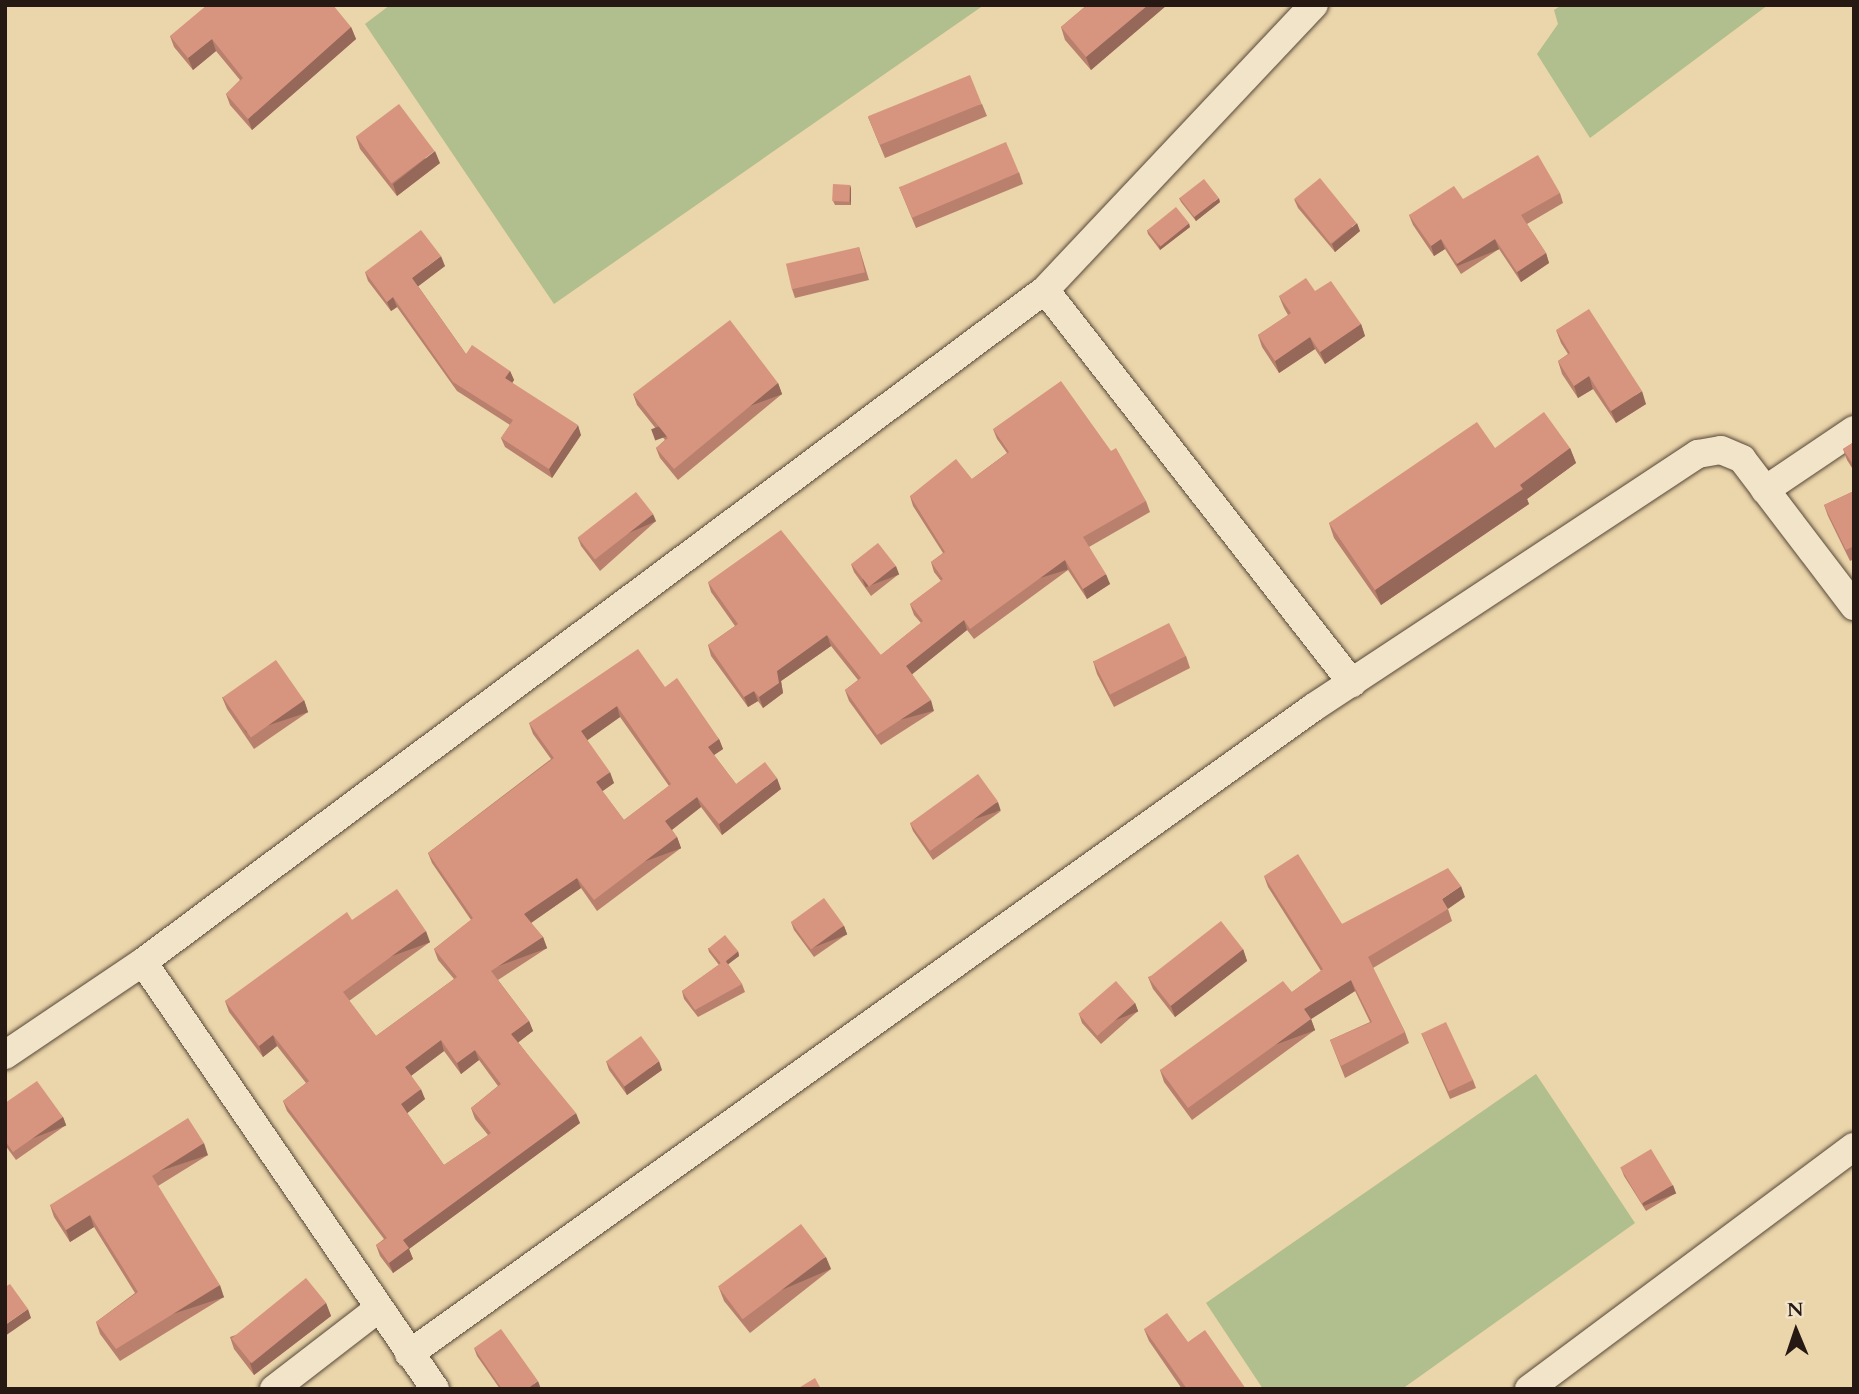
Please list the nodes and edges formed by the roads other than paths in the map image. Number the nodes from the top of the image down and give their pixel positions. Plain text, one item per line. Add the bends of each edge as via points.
1 (1314, 5) edge
2 (1045, 290) junction
3 (1854, 430) edge
4 (1765, 490) junction
5 (1854, 606) edge
6 (1352, 683) junction
7 (143, 962) junction
8 (5, 1055) edge
9 (1854, 1147) edge
10 (378, 1309) junction
11 (409, 1354) junction
12 (274, 1389) edge
13 (435, 1389) edge
14 (1529, 1389) edge

1 - 2 street
2 - 6 street
2 - 7 street
3 - 4 street
4 - 5 street
4 - 6 street via 1742,459 1721,450 1698,454
6 - 11 street
7 - 8 street
7 - 10 street
9 - 14 street
10 - 11 street
10 - 12 street
11 - 13 street

